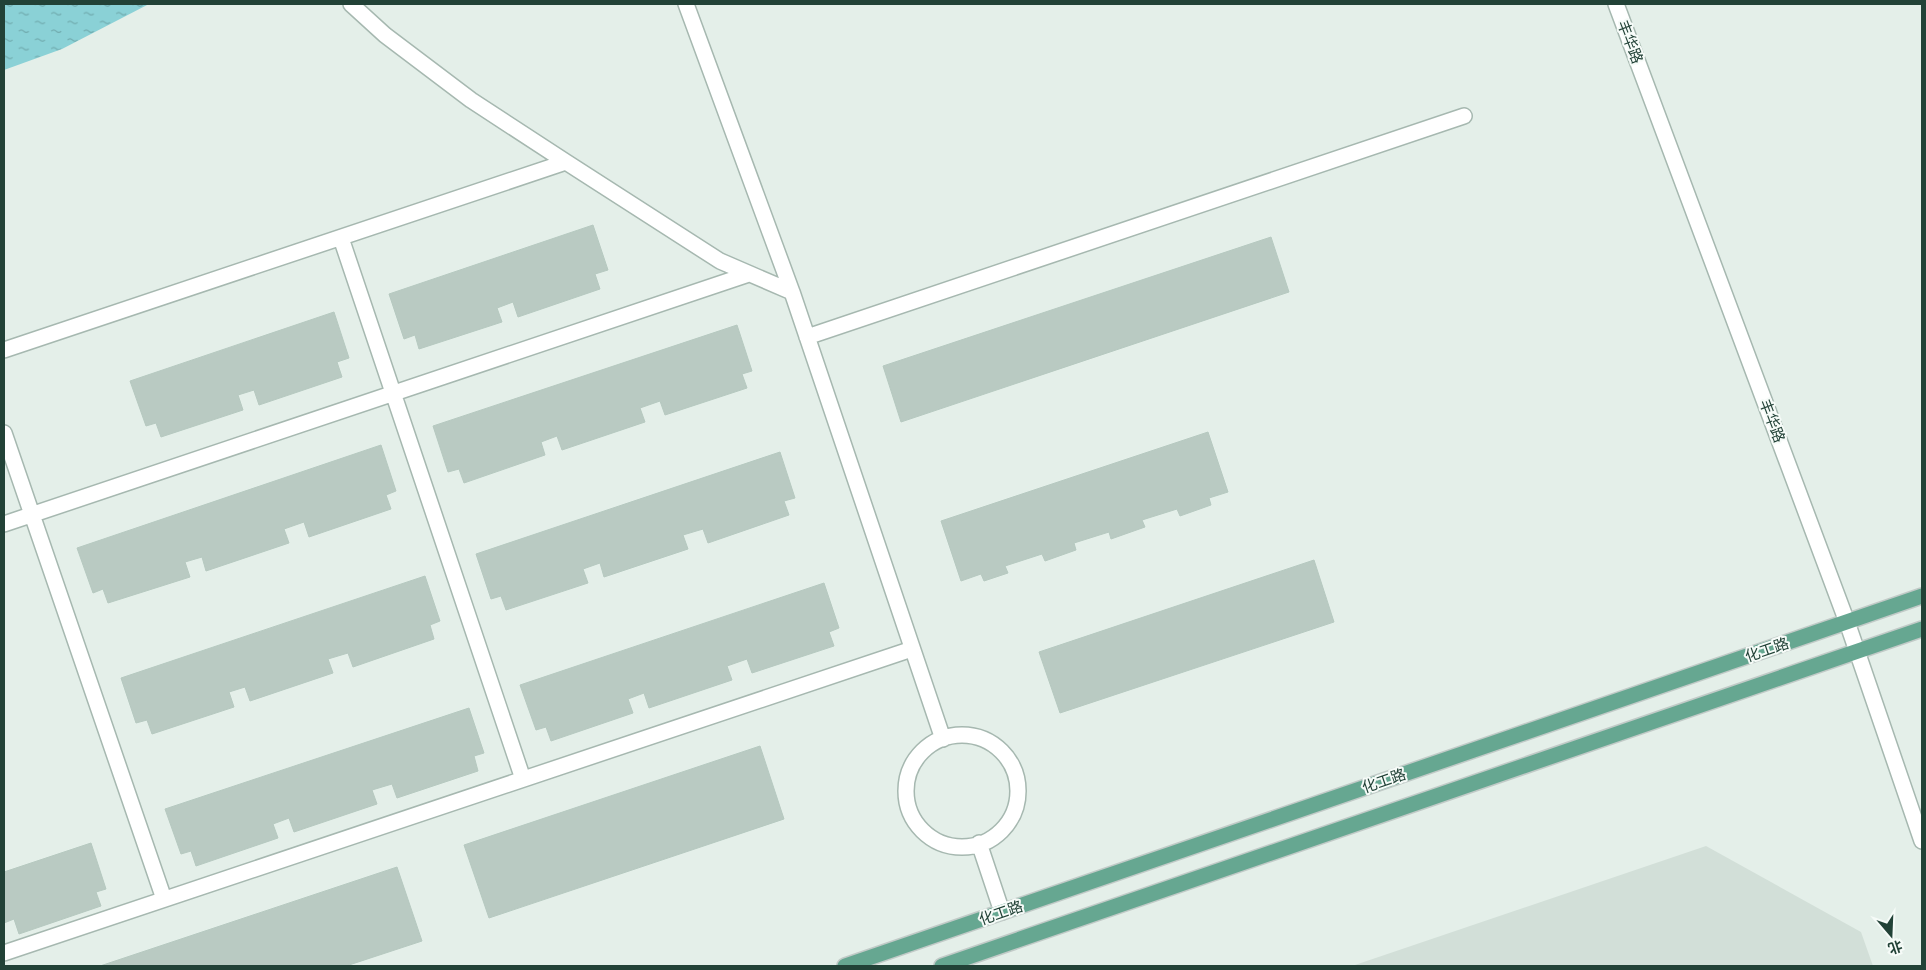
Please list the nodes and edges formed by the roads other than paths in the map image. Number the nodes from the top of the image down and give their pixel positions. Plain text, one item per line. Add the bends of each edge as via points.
1 (351, 4) edge
2 (686, 4) edge
3 (1616, 4) edge
4 (1464, 116) dead end
5 (566, 162) junction
6 (341, 238) junction
7 (749, 274) junction
8 (792, 292) junction
9 (807, 338) junction
10 (4, 350) edge
11 (393, 393) junction
12 (4, 432) edge
13 (32, 515) junction
14 (4, 524) edge
15 (1922, 596) edge
16 (1847, 622) junction
17 (1922, 629) edge
18 (912, 649) junction
19 (1857, 652) junction
20 (943, 739) junction
21 (523, 779) junction
22 (1922, 841) edge
23 (978, 843) junction
24 (164, 899) junction
25 (1002, 912) junction
26 (4, 953) edge
27 (845, 966) edge
28 (942, 966) edge

1 - 5 street via 384,35 471,100
2 - 8 street
3 - 16 street, 丰华路
4 - 9 street
5 - 6 street
5 - 7 street via 720,261
6 - 10 street
6 - 11 street
7 - 8 street
7 - 11 street
8 - 9 street
9 - 18 street
11 - 13 street
11 - 21 street
12 - 13 street
13 - 14 street
13 - 24 street
15 - 16 main road, 化工路
16 - 19 street, 丰华路
16 - 25 main road, 化工路
17 - 19 main road, 化工路
18 - 20 street
18 - 21 street
19 - 22 street, 丰华路
19 - 28 main road, 化工路
20 - 23 street via 922,751 914,763 907,784 908,805 925,833 940,842 956,846
20 - 23 street via 964,735 980,737 1006,755 1014,769 1018,784 1012,816 1002,830
21 - 24 street
23 - 25 street
24 - 26 street
25 - 27 main road, 化工路

